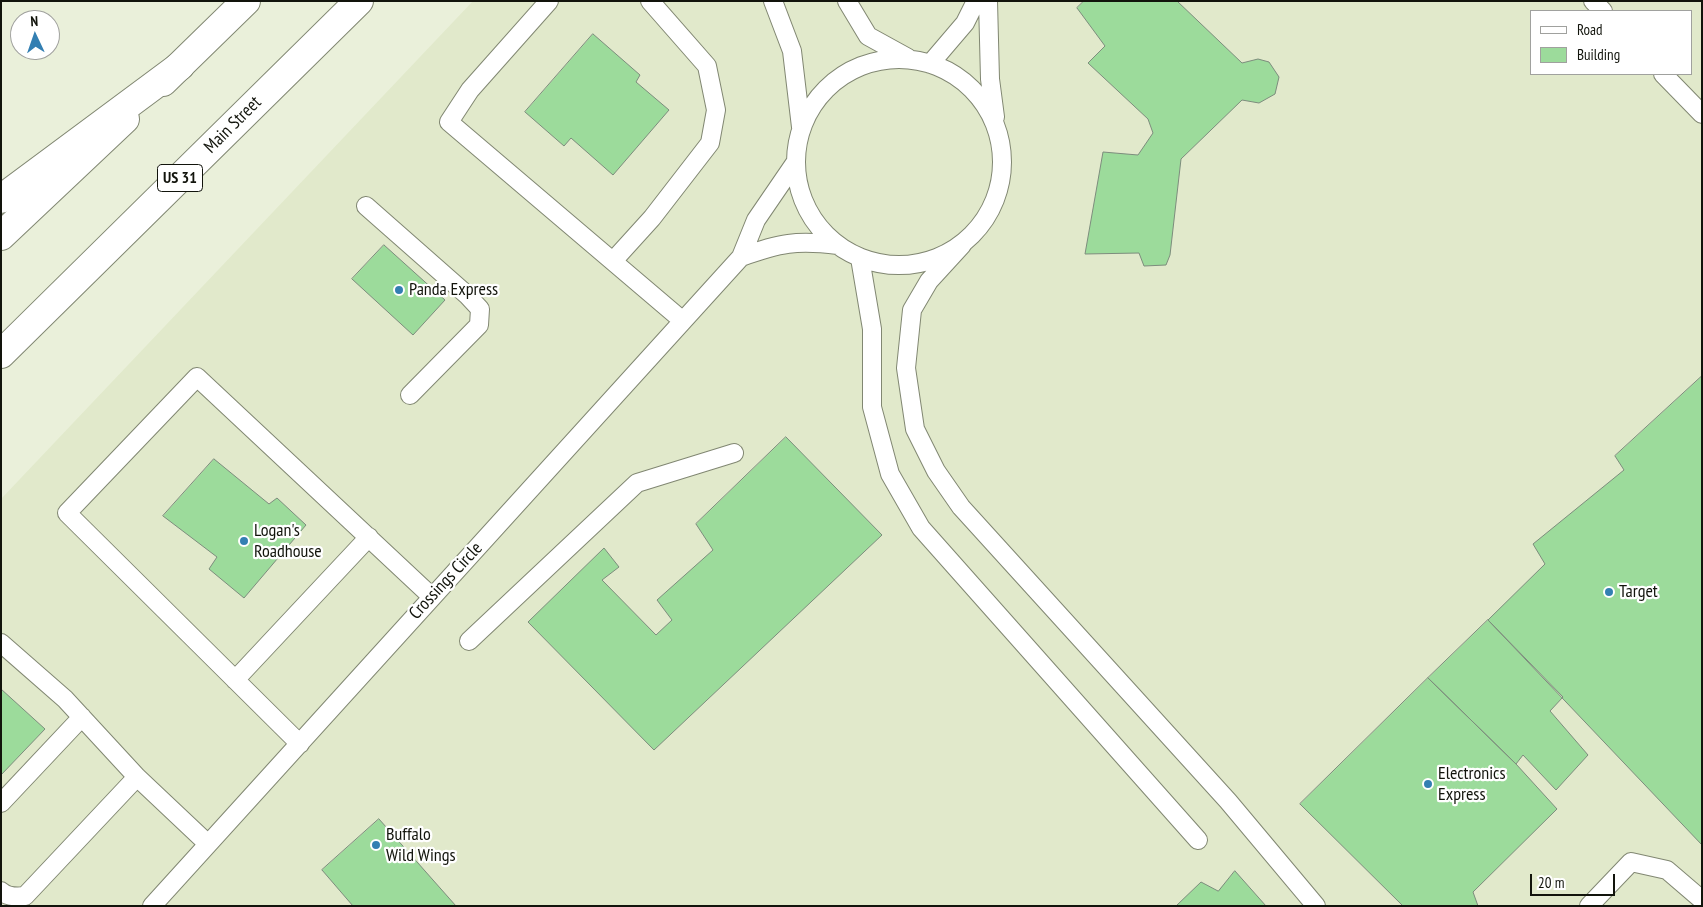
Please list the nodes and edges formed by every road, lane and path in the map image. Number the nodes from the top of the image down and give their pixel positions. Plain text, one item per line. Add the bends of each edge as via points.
1 (246, 1) edge
2 (359, 1) edge
3 (375, 1) edge
4 (549, 1) edge
5 (650, 1) edge
6 (773, 1) edge
7 (847, 1) edge
8 (976, 1) edge
9 (988, 1) edge
10 (1593, 1) edge
11 (1602, 10) edge
12 (908, 58) junction
13 (930, 64) junction
14 (180, 66) junction
15 (1664, 75) edge
16 (1702, 114) edge
17 (995, 120) junction
18 (802, 127) junction
19 (795, 163) junction
20 (186, 172) junction
21 (1, 199) edge
22 (366, 206) dead end
23 (1, 236) edge
24 (842, 245) junction
25 (962, 245) junction
26 (741, 257) junction
27 (860, 258) junction
28 (613, 261) junction
29 (683, 321) junction
30 (1, 354) edge
31 (410, 396) dead end
32 (734, 453) dead end
33 (369, 537) junction
34 (431, 596) junction
35 (469, 641) dead end
36 (1, 642) edge
37 (235, 680) junction
38 (82, 717) junction
39 (300, 744) junction
40 (137, 777) junction
41 (1, 803) edge
42 (1198, 840) dead end
43 (208, 844) junction
44 (1, 891) edge
45 (1702, 900) edge
46 (152, 906) edge
47 (1316, 906) edge
48 (1589, 906) edge

1 - 14 main road
2 - 20 main road, Main Street / US 31
3 - 20 main road
4 - 28 lane via 470,90 449,122
5 - 28 lane via 707,66 716,110 710,143 652,218
6 - 18 lane via 792,51
7 - 12 lane via 868,36
8 - 13 lane via 965,23
9 - 17 lane via 990,79
10 - 11 lane
12 - 13 lane
12 - 18 lane via 872,62 841,77 815,102
13 - 17 lane via 975,90
14 - 21 main road
14 - 23 main road
15 - 16 lane
17 - 25 lane via 1004,160 998,195 987,219
18 - 19 lane
19 - 24 lane via 803,202 822,232
19 - 26 lane via 756,220
20 - 30 main road, Main Street / US 31
22 - 31 lane via 480,309 479,325
24 - 26 lane via 810,242 776,244
24 - 27 lane
25 - 27 lane via 929,262 893,266
25 - 47 lane via 929,281 912,310 906,368 915,429 936,471 961,506 1228,801
26 - 29 lane, Crossings Circle
27 - 42 lane via 872,329 872,407 890,474 921,528
28 - 29 lane
29 - 34 lane, Crossings Circle
32 - 35 lane via 637,482
33 - 34 lane
33 - 37 lane
33 - 37 lane via 197,377 67,513
34 - 39 lane, Crossings Circle
36 - 38 lane
37 - 39 lane
38 - 40 lane
38 - 41 lane
39 - 43 lane, Crossings Circle
40 - 43 lane
40 - 44 lane via 25,896 15,897
43 - 46 lane, Crossings Circle
45 - 48 lane via 1667,870 1631,862

